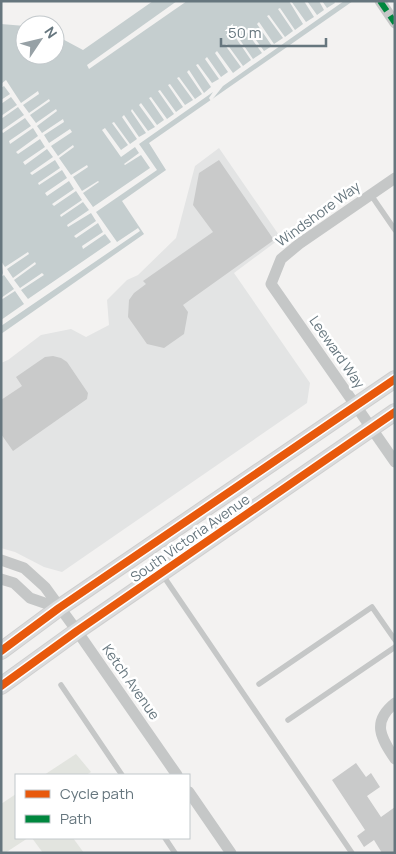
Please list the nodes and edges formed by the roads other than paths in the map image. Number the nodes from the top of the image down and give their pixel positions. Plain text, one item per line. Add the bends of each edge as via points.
1 (380, 1) edge
2 (395, 23) edge
3 (395, 178) edge
4 (371, 195) junction
5 (395, 230) edge
6 (271, 284) joint
7 (395, 379) edge
8 (356, 406) junction
9 (395, 412) edge
10 (372, 428) junction
11 (395, 462) edge
12 (1, 560) edge
13 (161, 573) junction
14 (1, 578) edge
15 (59, 608) junction
16 (77, 631) junction
17 (395, 640) edge
18 (395, 647) edge
19 (1, 651) edge
20 (259, 684) dead end
21 (61, 685) dead end
22 (1, 686) edge
23 (395, 703) edge
24 (288, 720) dead end
25 (395, 759) edge
26 (121, 774) edge
27 (176, 774) edge
28 (190, 793) edge
29 (166, 839) edge
30 (175, 853) edge
31 (231, 853) edge
32 (352, 853) edge

1 - 2 street
3 - 4 street, Windshore Way
4 - 5 lane
4 - 6 street, Windshore Way via 281,260
6 - 8 street, Leeward Way
7 - 8 main road, South Victoria Avenue
8 - 10 street, Leeward Way
8 - 15 main road, South Victoria Avenue
9 - 10 main road, South Victoria Avenue
10 - 11 street, Leeward Way
10 - 13 main road, South Victoria Avenue
12 - 15 street, Ketch Avenue via 24,568 45,588
13 - 16 main road, South Victoria Avenue
13 - 32 lane
14 - 15 street via 14,583 30,598
15 - 16 street, Ketch Avenue
15 - 19 main road, South Victoria Avenue
16 - 22 main road, South Victoria Avenue
16 - 27 street, Ketch Avenue
17 - 20 lane via 372,606
18 - 24 lane
21 - 26 lane
23 - 25 street via 385,711 380,727 383,741
28 - 31 street
29 - 30 lane

